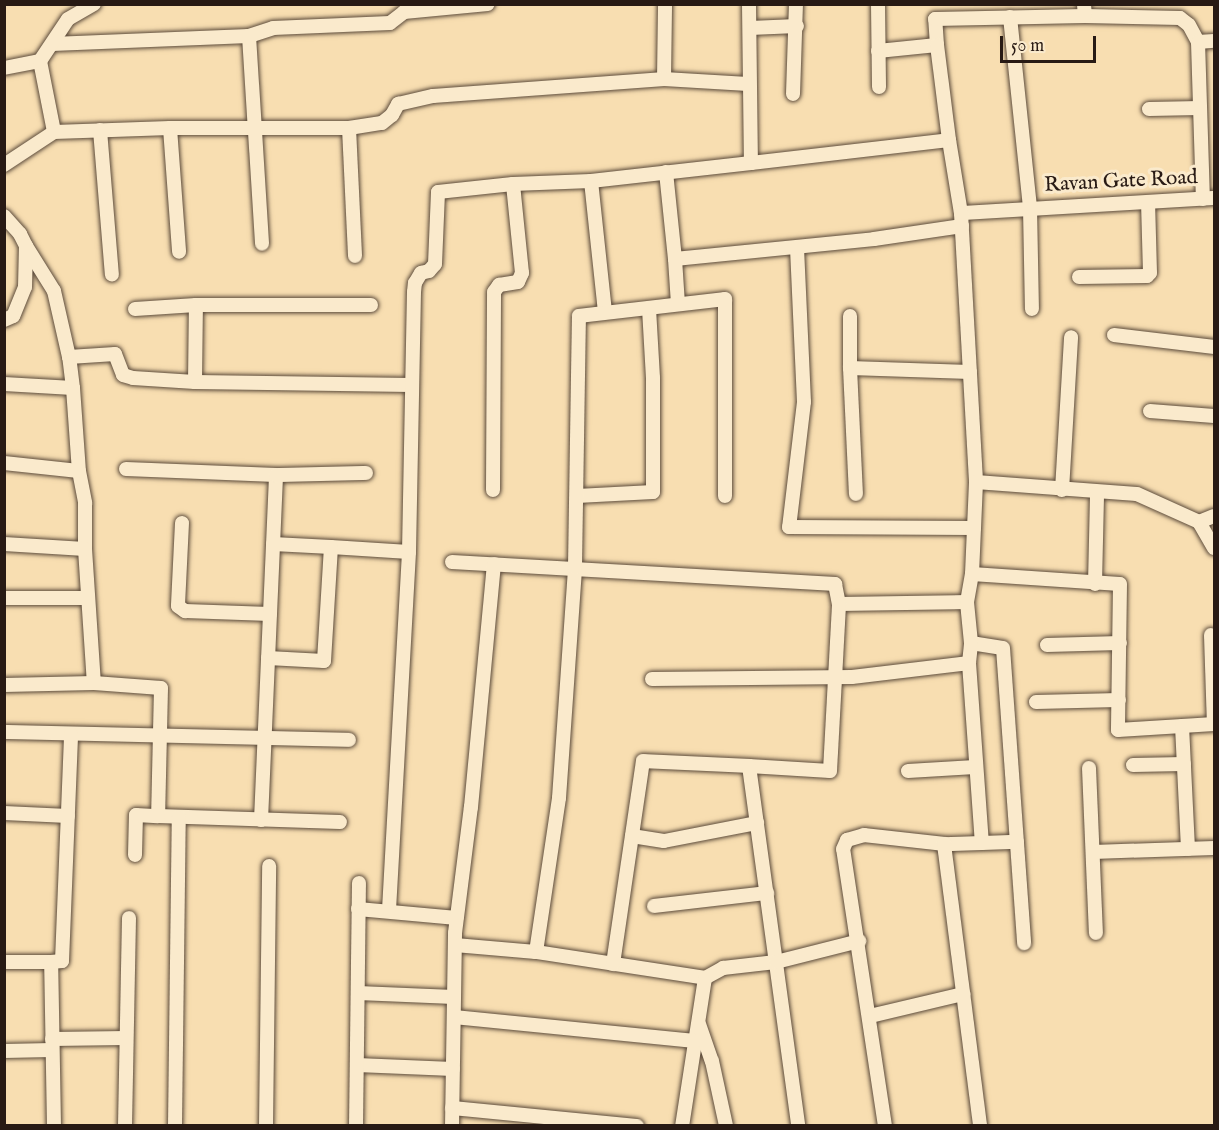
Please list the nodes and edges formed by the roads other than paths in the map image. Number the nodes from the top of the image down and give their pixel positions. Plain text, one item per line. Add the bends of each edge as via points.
1 (94, 4) edge
2 (488, 4) edge
3 (665, 4) edge
4 (749, 4) edge
5 (796, 4) edge
6 (878, 4) edge
7 (1084, 10) edge
8 (1169, 11) edge
9 (1010, 16) junction
10 (797, 26) junction
11 (750, 28) junction
12 (249, 36) junction
13 (1215, 41) edge
14 (1198, 42) junction
15 (52, 44) junction
16 (937, 45) junction
17 (879, 51) junction
18 (40, 61) junction
19 (4, 68) edge
20 (664, 79) junction
21 (748, 84) junction
22 (879, 87) dead end
23 (793, 94) dead end
24 (1200, 108) junction
25 (1149, 109) dead end
26 (256, 127) junction
27 (170, 128) junction
28 (349, 128) junction
29 (100, 130) junction
30 (54, 132) junction
31 (1208, 137) edge
32 (949, 140) junction
33 (751, 163) junction
34 (4, 165) edge
35 (666, 172) junction
36 (591, 181) junction
37 (513, 184) junction
38 (1209, 199) edge
39 (1149, 203) junction
40 (1030, 208) junction
41 (4, 216) edge
42 (962, 219) junction
43 (262, 244) dead end
44 (26, 246) junction
45 (797, 248) junction
46 (179, 252) dead end
47 (355, 256) dead end
48 (675, 259) junction
49 (112, 275) dead end
50 (1079, 277) dead end
51 (678, 304) junction
52 (196, 305) junction
53 (370, 305) dead end
54 (649, 308) junction
55 (135, 309) dead end
56 (1032, 309) dead end
57 (605, 312) junction
58 (850, 316) dead end
59 (4, 320) edge
60 (1114, 335) dead end
61 (1071, 337) dead end
62 (1215, 347) edge
63 (69, 357) junction
64 (850, 368) junction
65 (970, 372) junction
66 (195, 382) junction
67 (4, 384) edge
68 (411, 385) junction
69 (73, 388) junction
70 (1150, 411) dead end
71 (1215, 416) edge
72 (4, 463) edge
73 (126, 469) dead end
74 (78, 471) junction
75 (366, 473) dead end
76 (276, 475) junction
77 (976, 482) junction
78 (493, 490) dead end
79 (1062, 490) junction
80 (1097, 493) junction
81 (856, 494) dead end
82 (577, 496) junction
83 (725, 496) dead end
84 (1215, 516) edge
85 (1199, 522) junction
86 (182, 523) dead end
87 (974, 528) junction
88 (4, 544) edge
89 (273, 544) junction
90 (331, 547) junction
91 (1215, 548) edge
92 (85, 549) junction
93 (410, 552) junction
94 (452, 562) dead end
95 (494, 564) junction
96 (575, 567) junction
97 (972, 574) junction
98 (1095, 584) junction
99 (4, 598) edge
100 (87, 598) junction
101 (967, 602) junction
102 (839, 604) junction
103 (270, 614) junction
104 (1211, 635) dead end
105 (971, 643) junction
106 (1120, 643) junction
107 (1047, 645) dead end
108 (268, 658) junction
109 (969, 663) junction
110 (833, 677) junction
111 (652, 679) dead end
112 (94, 683) junction
113 (4, 684) edge
114 (1119, 700) junction
115 (1036, 702) dead end
116 (1214, 724) edge
117 (1182, 726) junction
118 (4, 732) edge
119 (71, 734) junction
120 (160, 736) junction
121 (265, 738) junction
122 (349, 740) dead end
123 (1184, 764) junction
124 (1132, 765) dead end
125 (749, 766) junction
126 (975, 767) junction
127 (1089, 768) dead end
128 (909, 771) dead end
129 (4, 813) edge
130 (68, 816) junction
131 (158, 816) junction
132 (179, 817) junction
133 (261, 820) junction
134 (340, 822) dead end
135 (757, 824) junction
136 (632, 836) junction
137 (1017, 842) junction
138 (982, 843) junction
139 (944, 844) junction
140 (1215, 848) edge
141 (1188, 849) junction
142 (1093, 852) junction
143 (135, 855) dead end
144 (269, 866) dead end
145 (359, 883) dead end
146 (767, 893) junction
147 (654, 906) dead end
148 (358, 909) junction
149 (389, 910) junction
150 (129, 918) dead end
151 (457, 918) junction
152 (1096, 933) dead end
153 (859, 941) junction
154 (1024, 943) dead end
155 (455, 945) junction
156 (536, 952) junction
157 (4, 962) edge
158 (51, 962) junction
159 (776, 962) junction
160 (614, 964) junction
161 (705, 978) junction
162 (357, 993) junction
163 (963, 994) junction
164 (454, 997) junction
165 (870, 1016) junction
166 (454, 1017) junction
167 (698, 1022) junction
168 (126, 1038) junction
169 (695, 1041) junction
170 (52, 1045) junction
171 (4, 1051) edge
172 (357, 1065) junction
173 (453, 1069) junction
174 (452, 1108) junction
175 (54, 1125) edge
176 (125, 1125) edge
177 (175, 1125) edge
178 (266, 1125) edge
179 (356, 1125) edge
180 (452, 1125) edge
181 (637, 1125) edge
182 (682, 1125) edge
183 (726, 1125) edge
184 (798, 1125) edge
185 (885, 1125) edge
186 (980, 1125) edge

1 - 15 street via 68,19
2 - 12 street via 404,12 390,22 273,28
3 - 20 street
4 - 11 street
5 - 10 street
6 - 17 street
7 - 8 street
7 - 9 street
8 - 14 street via 1185,19
9 - 16 street via 935,19
9 - 40 street
10 - 11 street
10 - 23 street
11 - 21 street
12 - 15 street
12 - 26 street
13 - 14 street
14 - 24 street
15 - 18 street
16 - 17 street
16 - 32 street
17 - 22 street
18 - 19 street
18 - 30 street
20 - 21 street
20 - 28 street via 414,99 398,104 382,123
21 - 33 street
24 - 25 street
24 - 31 street
26 - 27 street
26 - 28 street
26 - 43 street
27 - 29 street
27 - 46 street
28 - 47 street
29 - 30 street
29 - 49 street
30 - 34 street
31 - 38 street
32 - 33 street
32 - 42 street
33 - 35 street
35 - 36 street
35 - 48 street
36 - 37 street
36 - 57 street
37 - 68 street via 438,192 435,264 415,283
37 - 78 street via 522,273 518,282 499,285 494,291
38 - 39 street, Ravan Gate Road
39 - 40 street, Ravan Gate Road
39 - 50 street via 1150,273
40 - 42 street, Ravan Gate Road
40 - 56 street
41 - 44 street
42 - 45 street, Ravan Gate Road
42 - 65 street
44 - 59 street via 25,286 13,316
44 - 63 street via 54,291
45 - 48 street, Ravan Gate Road
45 - 87 street via 804,402 789,527
48 - 51 street
51 - 54 street
51 - 83 street via 725,299
52 - 53 street
52 - 55 street
52 - 66 street
54 - 57 street
54 - 82 street via 653,492
57 - 82 street via 579,316
58 - 64 street
60 - 62 street
61 - 79 street
63 - 66 street via 115,354 123,375
63 - 69 street
64 - 65 street
64 - 81 street
65 - 77 street
66 - 68 street
67 - 69 street
68 - 93 street
69 - 74 street
70 - 71 street
72 - 74 street
73 - 76 street
74 - 92 street via 85,503
75 - 76 street
76 - 89 street
77 - 79 street
77 - 87 street
79 - 80 street
80 - 85 street via 1137,494
80 - 98 street
82 - 96 street
84 - 85 street
85 - 91 street
86 - 103 street via 178,606 185,611
87 - 97 street
88 - 92 street
89 - 90 street
89 - 103 street
90 - 93 street
90 - 108 street via 324,661
92 - 100 street
93 - 149 street
94 - 95 street
95 - 96 street
95 - 151 street
96 - 102 street via 835,584
96 - 156 street via 559,798
97 - 98 street
97 - 101 street
98 - 106 street via 1120,584
99 - 100 street
100 - 112 street
101 - 102 street
101 - 105 street
102 - 110 street
103 - 108 street
104 - 116 street
105 - 109 street
105 - 137 street via 1003,648
106 - 107 street
106 - 114 street
108 - 121 street
109 - 110 street
109 - 126 street
110 - 111 street
110 - 125 street via 830,771
112 - 113 street
112 - 120 street via 161,688
114 - 115 street
114 - 117 street via 1119,730
116 - 117 street
117 - 123 street
118 - 119 street
119 - 120 street
119 - 130 street
120 - 121 street
120 - 131 street
121 - 122 street
121 - 133 street
123 - 124 street
123 - 141 street
125 - 135 street
125 - 136 street via 643,761
126 - 128 street
126 - 138 street
127 - 142 street
129 - 130 street
130 - 158 street via 62,961
131 - 132 street
131 - 143 street via 136,815
132 - 133 street
132 - 177 street
133 - 134 street
135 - 136 street via 664,841
135 - 146 street
136 - 160 street
137 - 138 street
137 - 154 street
138 - 139 street
139 - 153 street via 864,835 847,840 843,849
139 - 163 street
140 - 141 street
141 - 142 street
142 - 152 street
144 - 178 street
145 - 148 street
146 - 147 street
146 - 159 street
148 - 149 street
148 - 162 street
149 - 151 street
150 - 168 street
151 - 155 street
153 - 159 street
153 - 165 street
155 - 156 street
155 - 164 street
156 - 160 street
157 - 158 street
158 - 170 street
159 - 161 street via 723,968
159 - 184 street
160 - 161 street
161 - 167 street
162 - 164 street
162 - 172 street
163 - 165 street
163 - 186 street
164 - 166 street
165 - 185 street
166 - 169 street
166 - 173 street
167 - 169 street
167 - 183 street via 712,1061
168 - 170 street
168 - 176 street
169 - 182 street
170 - 171 street
170 - 175 street
172 - 173 street
172 - 179 street
173 - 174 street
174 - 180 street
174 - 181 street

